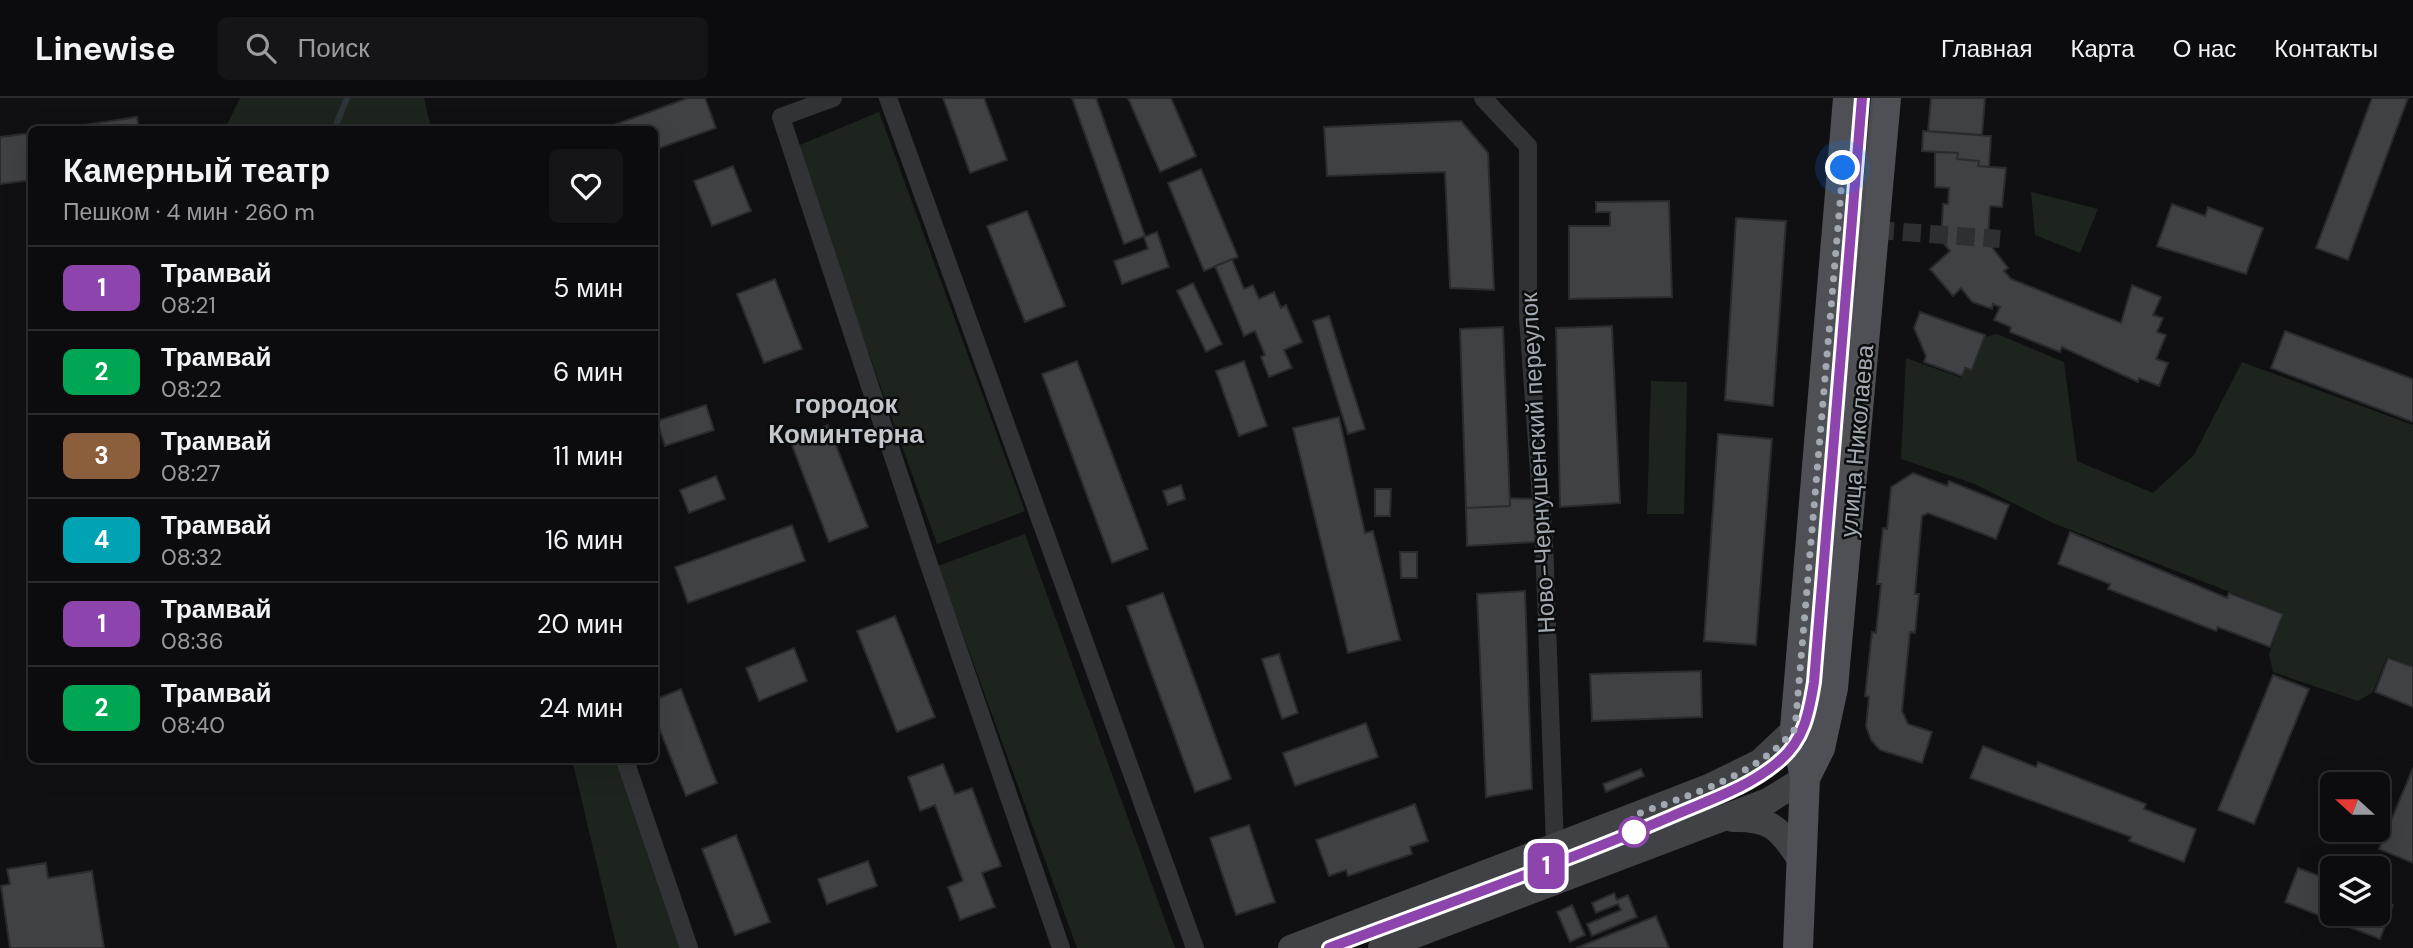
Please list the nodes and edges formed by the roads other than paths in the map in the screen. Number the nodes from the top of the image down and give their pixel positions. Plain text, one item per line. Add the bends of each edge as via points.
1 (833, 98) edge
2 (888, 98) edge
3 (1483, 98) edge
4 (1848, 98) edge
5 (1886, 98) edge
6 (1841, 191) junction
7 (1875, 230) junction
8 (1795, 729) junction
9 (1760, 762) junction
10 (626, 763) edge
11 (1794, 786) junction
12 (1721, 820) junction
13 (1555, 846) junction
14 (1803, 863) junction
15 (690, 948) edge
16 (1061, 948) edge
17 (1195, 948) edge
18 (1291, 948) edge
19 (1381, 948) edge
20 (1798, 948) edge

1 - 16 street via 781,117
2 - 17 street
3 - 13 street, Ново-Чернушенский переулок via 1528,146 1528,318 1544,541
4 - 6 main road, улица Николаева
5 - 7 main road, улица Николаева
6 - 7 street
6 - 8 main road, улица Николаева
7 - 11 main road, улица Николаева via 1833,688 1819,748
8 - 9 main road
8 - 11 main road, улица Николаева
9 - 11 main road
9 - 13 main road via 1709,787
10 - 15 street
11 - 12 main road
11 - 14 main road, улица Николаева
12 - 14 main road via 1766,821 1785,837
12 - 19 main road
13 - 18 main road
14 - 20 main road, улица Николаева

